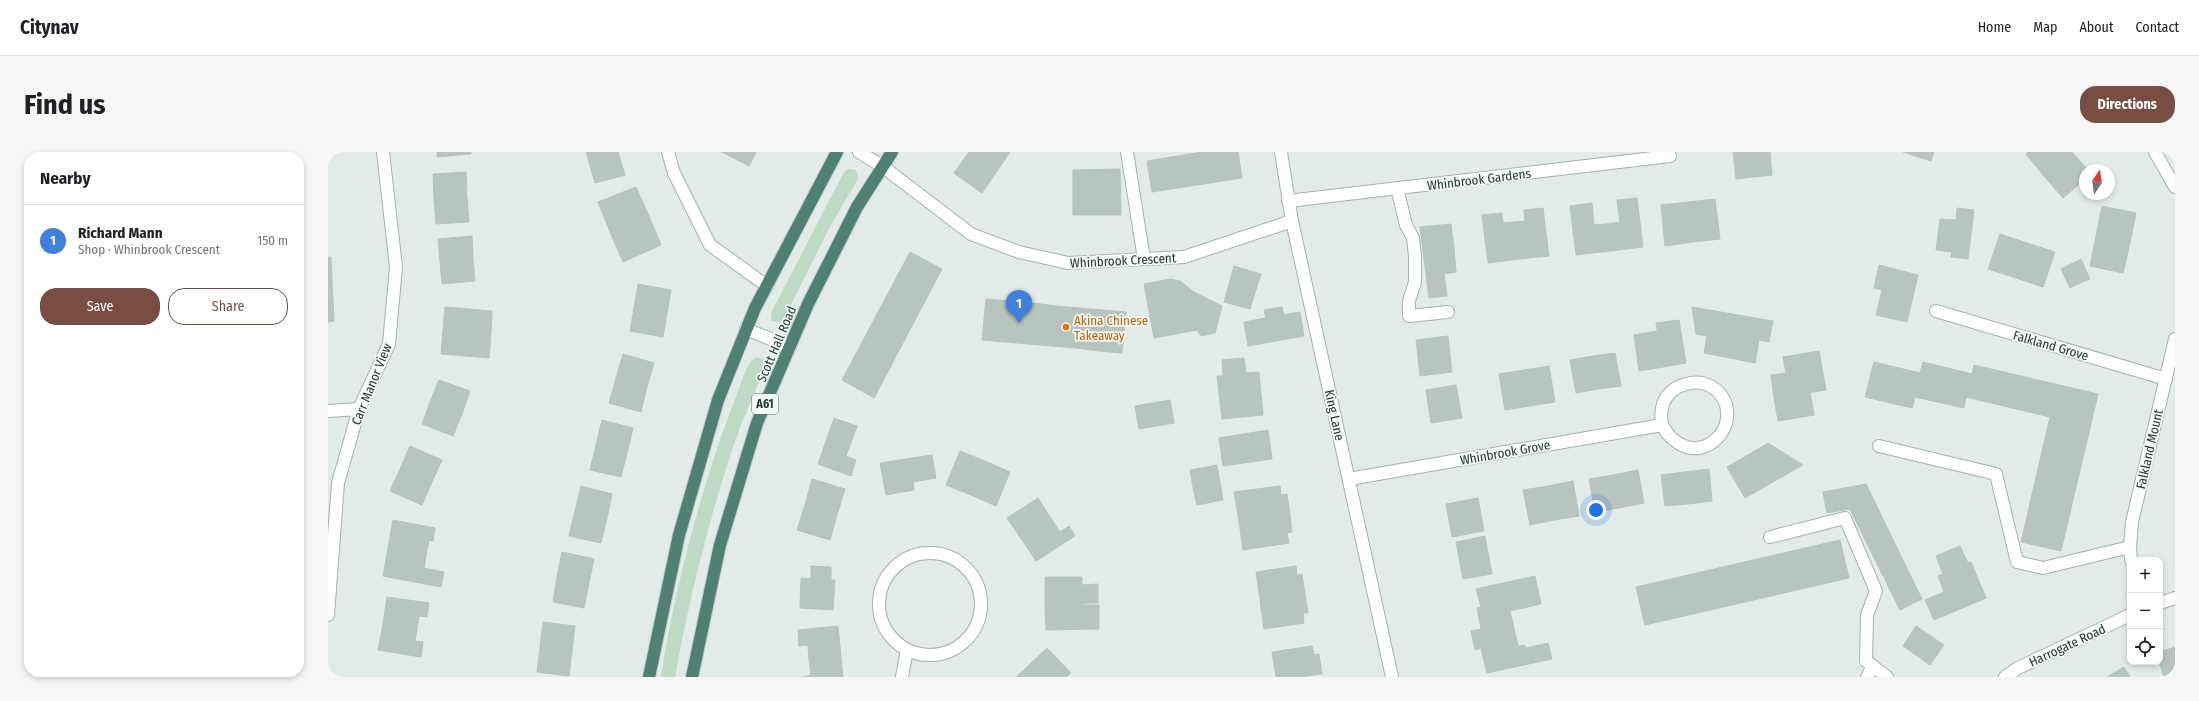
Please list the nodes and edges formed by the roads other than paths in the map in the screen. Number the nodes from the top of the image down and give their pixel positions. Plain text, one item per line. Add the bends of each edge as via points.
1 (383, 152) edge
2 (668, 152) edge
3 (837, 152) edge
4 (859, 152) edge
5 (892, 152) edge
6 (1127, 152) edge
7 (1281, 152) edge
8 (2155, 152) edge
9 (1670, 156) dead end
10 (882, 166) junction
11 (2175, 187) edge
12 (1397, 188) junction
13 (1288, 201) junction
14 (1292, 221) junction
15 (1144, 259) junction
16 (767, 286) junction
17 (1936, 311) dead end
18 (1448, 312) dead end
19 (746, 329) junction
20 (2175, 339) edge
21 (790, 348) junction
22 (2166, 379) junction
23 (359, 409) junction
24 (328, 411) edge
25 (1662, 425) junction
26 (1879, 446) dead end
27 (1349, 479) junction
28 (1770, 538) dead end
29 (2130, 547) junction
30 (2131, 557) edge
31 (2175, 598) edge
32 (2163, 602) edge
33 (328, 615) edge
34 (2127, 616) edge
35 (907, 650) junction
36 (1873, 666) junction
37 (649, 677) edge
38 (692, 677) edge
39 (902, 677) edge
40 (1392, 677) edge
41 (1867, 677) edge
42 (1887, 677) edge
43 (2005, 677) edge

1 - 23 street, Carr Manor View via 396,267 389,344
2 - 16 street via 674,173 710,245
3 - 16 highway
4 - 10 street, Whinbrook Crescent
5 - 10 highway, Scott Hall Road / A61
6 - 15 street
7 - 13 street, King Lane
8 - 11 street
9 - 12 street, Whinbrook Gardens
10 - 15 street, Whinbrook Crescent via 971,234 1019,252 1068,263
10 - 21 highway, Scott Hall Road / A61 via 857,207 808,304
12 - 13 street, Whinbrook Gardens
12 - 18 street via 1406,224 1414,238 1415,282 1409,301 1409,316
13 - 14 street, King Lane
14 - 15 street, Whinbrook Crescent via 1184,257
14 - 27 street, King Lane
16 - 19 highway
17 - 22 street, Falkland Grove
19 - 21 street
19 - 37 highway via 718,400 679,535
20 - 22 street, Falkland Mount
21 - 38 highway, Scott Hall Road / A61 via 758,423 720,545
22 - 29 street, Falkland Mount via 2132,522
23 - 24 street
23 - 33 street, Carr Manor View via 338,483
25 - 25 street via 1663,403 1668,394 1690,382 1701,382 1712,387 1720,395 1727,411 1725,429 1719,437 1702,448 1679,445
25 - 27 street, Whinbrook Grove
26 - 29 street via 1996,474 2017,562 2043,568
27 - 40 street, King Lane
28 - 36 street via 1845,518 1876,590 1867,616 1866,661
29 - 30 street, Falkland Mount
31 - 32 street
34 - 43 street, Harrogate Road via 2018,668
35 - 35 street via 924,656 952,651 967,641 980,620 982,602 978,583 968,568 956,560 940,553 915,554 899,562 885,578 879,594 880,617 887,634
35 - 39 street
36 - 41 street
36 - 42 street

